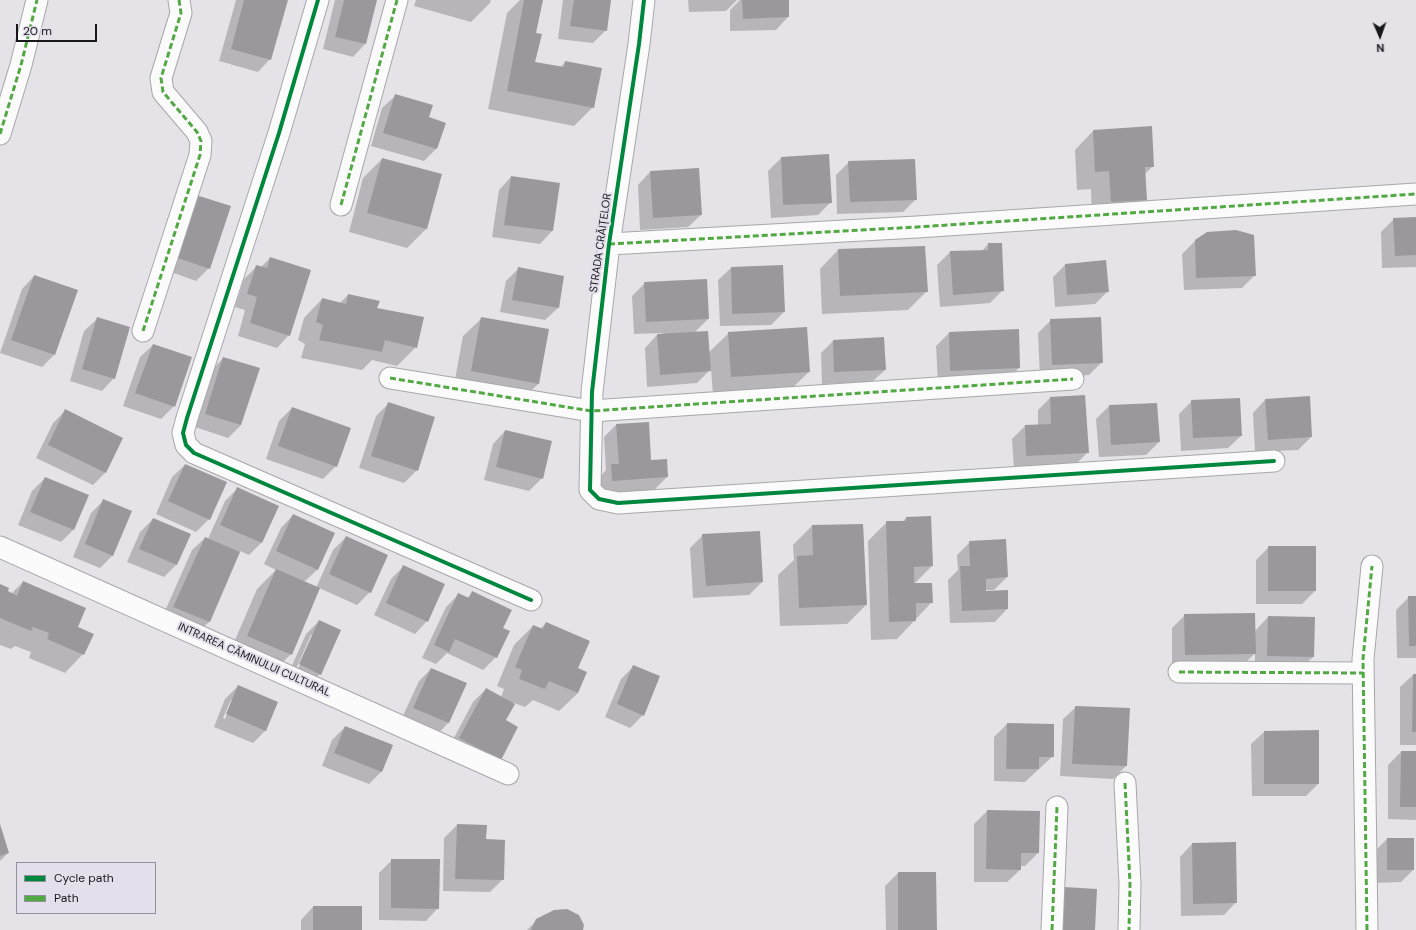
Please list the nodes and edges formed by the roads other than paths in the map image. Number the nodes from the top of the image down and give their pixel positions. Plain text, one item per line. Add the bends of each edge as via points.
1 (37, 0) edge
2 (179, 0) edge
3 (318, 0) edge
4 (397, 0) edge
5 (644, 0) edge
6 (0, 134) edge
7 (1416, 194) edge
8 (341, 205) dead end
9 (609, 244) junction
10 (143, 331) dead end
11 (390, 378) dead end
12 (1073, 379) dead end
13 (591, 410) junction
14 (1274, 461) dead end
15 (0, 547) edge
16 (1372, 566) dead end
17 (530, 600) dead end
18 (1179, 672) dead end
19 (1363, 673) junction
20 (508, 774) dead end
21 (1125, 783) dead end
22 (1057, 807) dead end
23 (1052, 930) edge
24 (1130, 930) edge
25 (1367, 930) edge

1 - 6 street via 21,66
2 - 10 street via 180,13 161,78 163,92 202,141 200,155
3 - 17 street via 279,133 187,418 183,433 186,445 194,453
4 - 8 street
5 - 9 street, STRADA CRĂIȚELOR via 640,44
7 - 9 street
9 - 13 street, STRADA CRĂIȚELOR
11 - 13 street
12 - 13 street
13 - 14 street, STRADA CRĂIȚELOR via 590,490 599,499 618,503
15 - 20 street, INTRAREA CĂMINULUI CULTURAL
16 - 19 street
18 - 19 street
19 - 25 street
21 - 24 street
22 - 23 street

